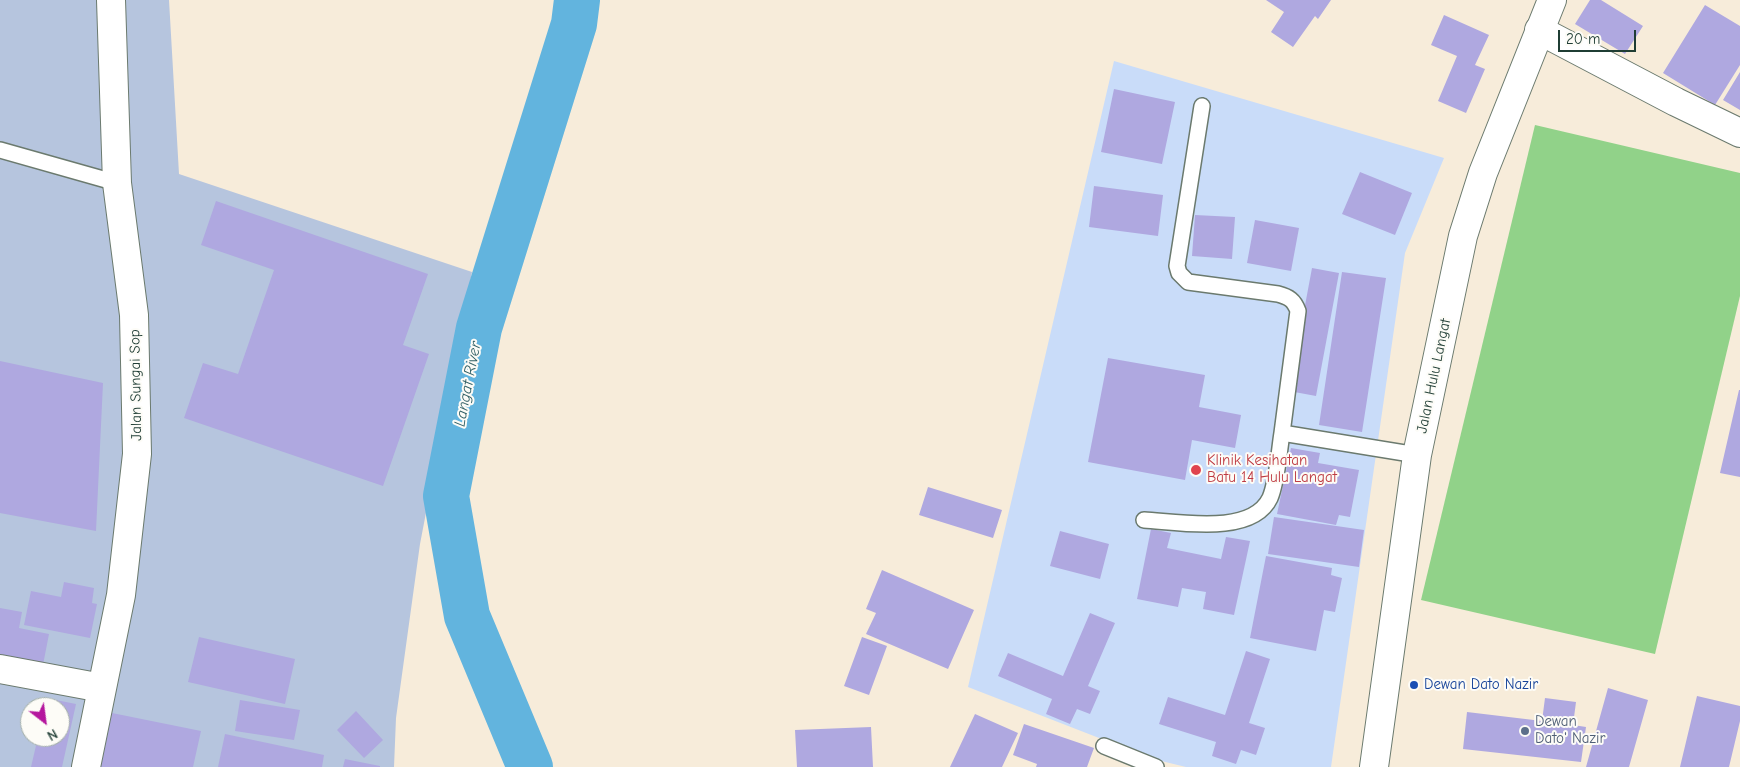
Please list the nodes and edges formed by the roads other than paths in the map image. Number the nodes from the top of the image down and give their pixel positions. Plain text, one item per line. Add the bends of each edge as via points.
1 (111, 0) edge
2 (1552, 0) edge
3 (1539, 30) junction
4 (1202, 106) dead end
5 (1740, 133) edge
6 (0, 150) edge
7 (117, 183) junction
8 (1282, 433) junction
9 (1417, 455) junction
10 (1144, 520) dead end
11 (0, 669) edge
12 (102, 688) junction
13 (1104, 746) dead end
14 (86, 767) edge
15 (1156, 767) edge
16 (1374, 767) edge

1 - 7 street, Jalan Sungai Sop
2 - 3 street, Jalan Hulu Langat
3 - 5 street
3 - 9 street, Jalan Hulu Langat via 1463,236
4 - 8 lane via 1177,266 1179,274 1188,282 1278,294 1295,302 1298,311
6 - 7 lane
7 - 12 street, Jalan Sungai Sop via 134,315 138,454 120,595
8 - 9 lane
8 - 10 lane via 1270,497 1262,511 1246,520 1228,524
9 - 16 street, Jalan Hulu Langat
11 - 12 street
12 - 14 street, Jalan Sungai Sop
13 - 15 lane

